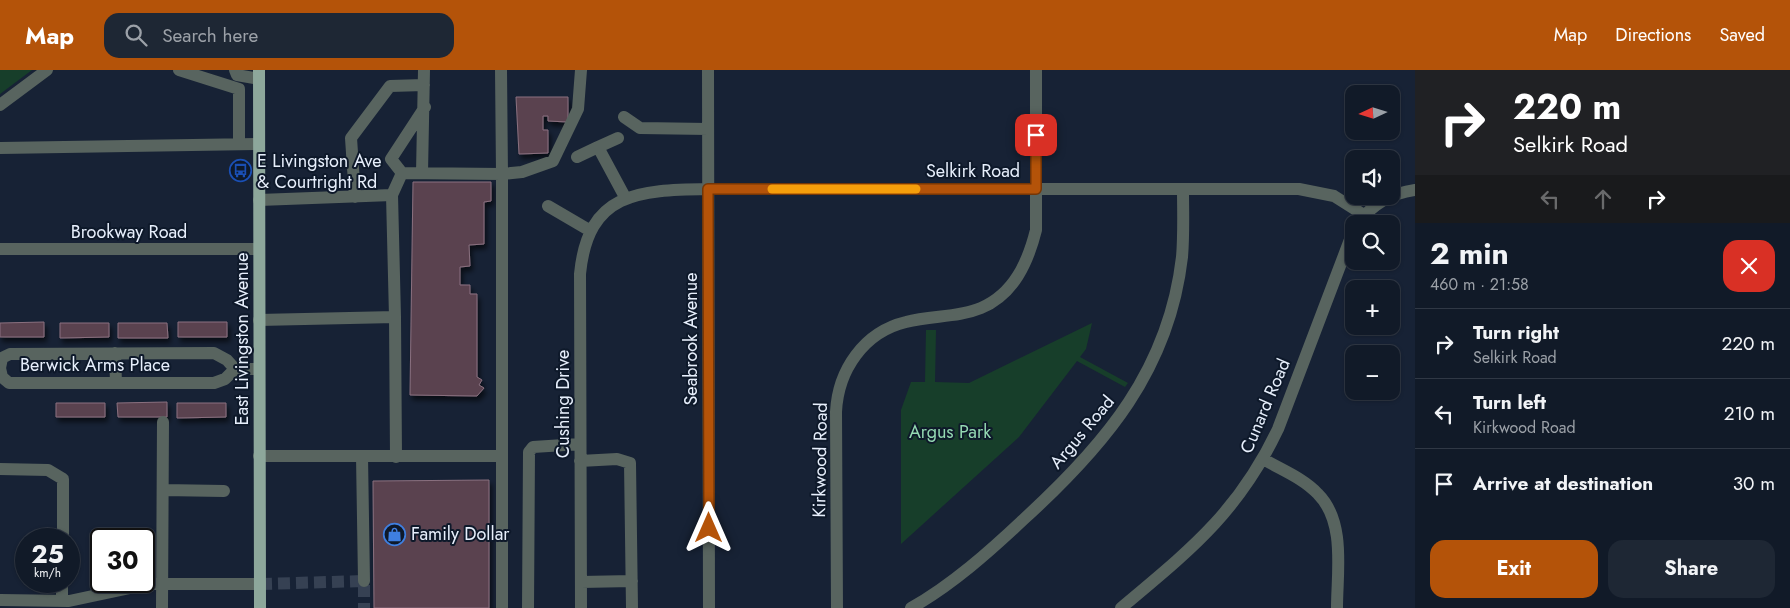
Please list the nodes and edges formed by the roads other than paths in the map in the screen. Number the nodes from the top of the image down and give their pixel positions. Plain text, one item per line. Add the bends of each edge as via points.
1 (47, 70) edge
2 (179, 70) edge
3 (235, 70) edge
4 (424, 70) edge
5 (501, 70) edge
6 (581, 70) edge
7 (708, 70) edge
8 (1036, 70) edge
9 (259, 75) edge
10 (424, 85) junction
11 (0, 105) edge
12 (425, 107) junction
13 (624, 117) dead end
14 (708, 129) junction
15 (618, 138) dead end
16 (239, 144) junction
17 (259, 144) junction
18 (598, 147) junction
19 (0, 148) edge
20 (577, 157) dead end
21 (402, 173) junction
22 (422, 173) junction
23 (502, 174) junction
24 (708, 189) junction
25 (1036, 189) junction
26 (1183, 189) junction
27 (1415, 190) edge
28 (392, 196) junction
29 (355, 197) junction
30 (626, 199) junction
31 (259, 200) junction
32 (548, 206) dead end
33 (609, 208) joint
34 (1356, 215) edge
35 (1366, 215) edge
36 (590, 230) junction
37 (0, 249) edge
38 (259, 249) junction
39 (1345, 252) edge
40 (395, 318) junction
41 (259, 320) junction
42 (115, 354) junction
43 (235, 369) junction
44 (259, 369) junction
45 (116, 383) junction
46 (163, 422) dead end
47 (580, 444) junction
48 (259, 456) junction
49 (362, 456) junction
50 (502, 456) junction
51 (396, 457) junction
52 (1263, 460) junction
53 (580, 461) junction
54 (0, 469) edge
55 (163, 490) junction
56 (224, 491) dead end
57 (63, 528) edge
58 (364, 581) dead end
59 (632, 581) junction
60 (580, 582) junction
61 (162, 583) junction
62 (260, 584) junction
63 (62, 593) edge
64 (0, 600) edge
65 (62, 601) junction
66 (46, 604) edge
67 (162, 608) edge
68 (260, 608) edge
69 (502, 608) edge
70 (528, 608) edge
71 (580, 608) edge
72 (632, 608) edge
73 (709, 608) edge
74 (837, 608) edge
75 (911, 608) edge
76 (1121, 608) edge
77 (1337, 608) edge

1 - 11 street
2 - 16 street via 239,89
3 - 9 street via 237,75
4 - 10 street
5 - 23 street
6 - 23 street via 578,109 553,160 522,172
7 - 14 street, Seabrook Avenue
8 - 25 street, Kirkwood Road
9 - 17 main road, East Livingston Avenue
10 - 12 street
10 - 29 street via 390,86 351,138
12 - 21 street via 391,159
12 - 22 street
13 - 14 street via 640,128
14 - 24 street, Seabrook Avenue
15 - 18 street
16 - 17 street
16 - 19 street
17 - 31 main road, East Livingston Avenue
18 - 20 street
18 - 30 street
21 - 22 street
21 - 28 street
22 - 23 street
23 - 50 street
24 - 25 street, Selkirk Road
24 - 30 street, Selkirk Road via 661,189
24 - 73 street, Seabrook Avenue
25 - 26 street, Selkirk Road
25 - 74 street, Kirkwood Road via 1036,230 1030,254 1020,276 1003,294 983,308 906,322 884,330 864,345 844,376 836,412
26 - 34 street, Selkirk Road via 1316,191 1334,196
26 - 75 street, Argus Road via 1184,230 1178,283 1164,335 1141,385 1111,429 1058,488 993,547
27 - 35 street via 1392,196
28 - 29 street
28 - 40 street
29 - 31 street
30 - 33 street, Selkirk Road
31 - 38 main road, East Livingston Avenue
32 - 36 street
33 - 36 street, Cushing Drive
36 - 47 street, Cushing Drive via 582,251 580,274
37 - 38 street, Brookway Road
38 - 41 main road, East Livingston Avenue
39 - 52 street, Cunard Road via 1278,429
40 - 41 street
40 - 51 street
41 - 44 main road, East Livingston Avenue
42 - 43 street, Berwick Arms Place via 214,353 228,360
42 - 45 street
42 - 45 street, Berwick Arms Place via 10,354 2,358 0,368 2,377 9,383
43 - 44 street
43 - 45 street, Berwick Arms Place via 225,379 214,382
44 - 48 main road, East Livingston Avenue
46 - 55 street
47 - 53 street, Cushing Drive
47 - 70 street via 542,445 533,447 529,452
48 - 49 street
48 - 62 main road, East Livingston Avenue
49 - 51 street
49 - 58 street
50 - 51 street
50 - 69 street
52 - 76 street, Cunard Road via 1217,524
52 - 77 street via 1308,485 1326,504 1337,540
53 - 59 street via 617,459 630,463
53 - 60 street, Cushing Drive
54 - 57 street via 48,470 63,479
55 - 56 street
55 - 61 street
59 - 60 street
59 - 72 street
60 - 71 street, Cushing Drive
61 - 62 street
61 - 65 street
61 - 67 street
62 - 68 main road, East Livingston Avenue
63 - 65 street
64 - 66 street
65 - 66 street

